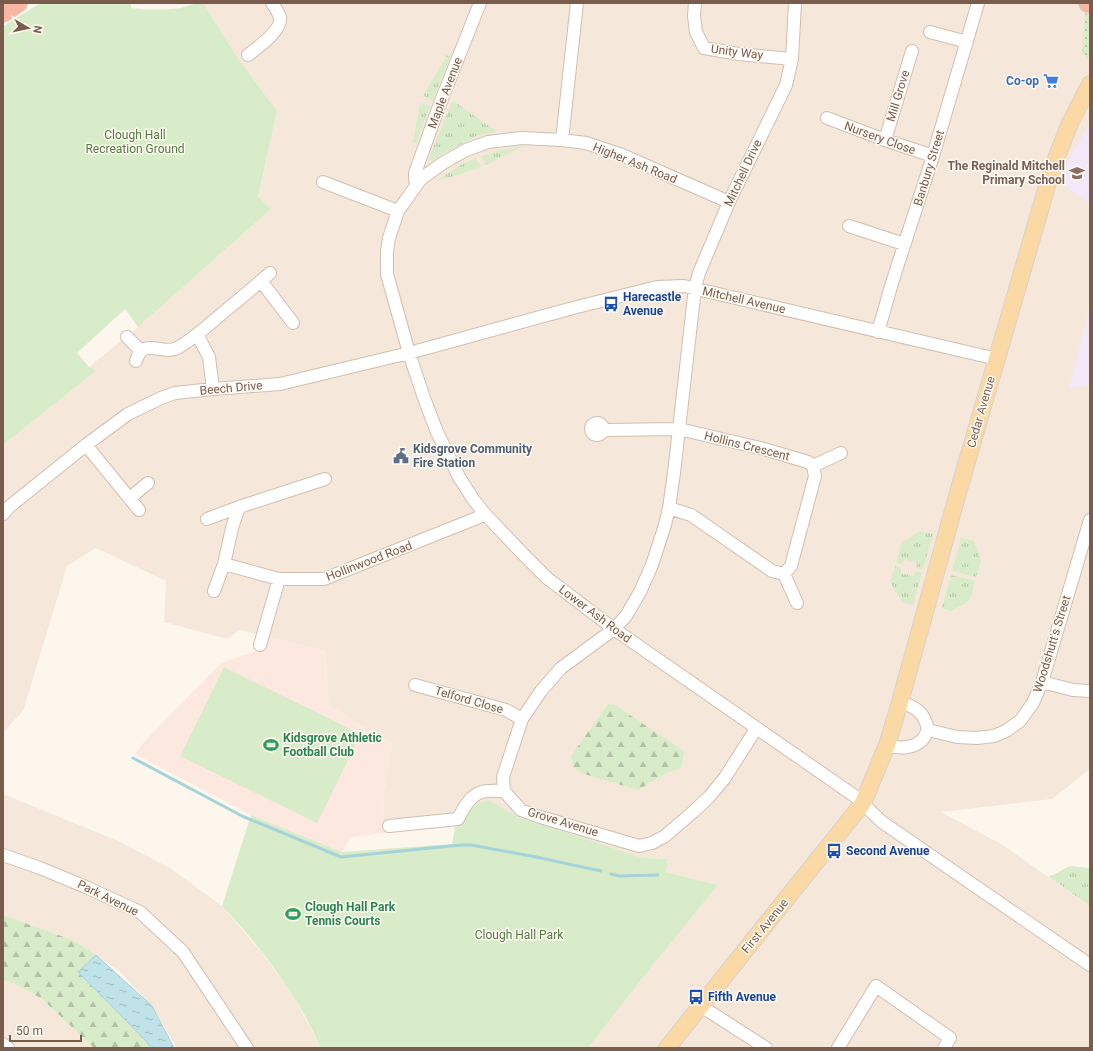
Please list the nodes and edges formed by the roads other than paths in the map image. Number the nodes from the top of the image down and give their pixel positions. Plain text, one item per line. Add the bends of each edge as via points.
1 (18, 3) edge
2 (272, 3) edge
3 (480, 3) edge
4 (577, 3) edge
5 (695, 3) edge
6 (795, 3) edge
7 (978, 3) edge
8 (3, 12) edge
9 (930, 32) dead end
10 (967, 42) junction
11 (250, 48) dead end
12 (912, 51) dead end
13 (792, 59) junction
14 (1090, 84) edge
15 (827, 118) dead end
16 (562, 140) junction
17 (884, 140) junction
18 (933, 156) junction
19 (323, 182) dead end
20 (418, 183) junction
21 (729, 202) junction
22 (398, 211) junction
23 (849, 226) dead end
24 (904, 244) junction
25 (270, 273) dead end
26 (260, 281) junction
27 (695, 288) junction
28 (293, 323) dead end
29 (491, 331) joint
30 (878, 332) junction
31 (198, 334) junction
32 (127, 337) dead end
33 (409, 353) junction
34 (997, 360) junction
35 (213, 389) junction
36 (679, 429) junction
37 (604, 430) dead end
38 (86, 445) junction
39 (841, 453) dead end
40 (813, 466) junction
41 (325, 479) dead end
42 (148, 483) dead end
43 (130, 498) junction
44 (239, 507) junction
45 (668, 508) junction
46 (139, 510) dead end
47 (484, 513) junction
48 (3, 514) edge
49 (207, 519) dead end
50 (1090, 520) edge
51 (224, 564) junction
52 (784, 574) junction
53 (279, 579) junction
54 (214, 591) dead end
55 (797, 603) dead end
56 (614, 629) junction
57 (260, 645) dead end
58 (1042, 682) junction
59 (415, 685) dead end
60 (1090, 692) edge
61 (900, 702) junction
62 (522, 719) junction
63 (756, 728) junction
64 (928, 730) junction
65 (887, 745) junction
66 (504, 791) junction
67 (863, 803) junction
68 (389, 826) dead end
69 (3, 855) edge
70 (1090, 965) edge
71 (700, 1006) junction
72 (3, 1044) edge
73 (8, 1048) edge
74 (247, 1048) edge
75 (667, 1048) edge
76 (766, 1048) edge
77 (838, 1048) edge
78 (944, 1048) edge

1 - 8 highway
2 - 11 street via 280,18 280,24 271,36
3 - 20 street, Maple Avenue via 419,161 415,174
4 - 16 street
5 - 13 street, Unity Way via 696,32 704,48
6 - 13 street, Mitchell Drive
7 - 10 street, Banbury Street
9 - 10 street
10 - 18 street, Banbury Street
12 - 17 street, Mill Grove
13 - 21 street, Mitchell Drive via 786,85
14 - 34 main road, Cedar Avenue via 1052,169
15 - 17 street, Nursery Close
16 - 20 street, Higher Ash Road via 522,138 488,142 442,163
16 - 21 street, Higher Ash Road via 586,143 622,155
17 - 18 street, Nursery Close
18 - 24 street, Banbury Street
19 - 22 street
20 - 22 street, Higher Ash Road
21 - 27 street, Mitchell Drive
22 - 33 street, Higher Ash Road via 389,238 387,274
23 - 24 street
24 - 30 street, Banbury Street
25 - 26 street
26 - 28 street
26 - 31 street
27 - 29 street, Mitchell Avenue via 657,287
27 - 30 street, Mitchell Avenue
27 - 36 street
29 - 33 street, Beech Drive
30 - 34 street, Mitchell Avenue
31 - 32 street via 173,350 153,347 144,349 138,356
31 - 35 street via 209,357
33 - 35 street, Beech Drive via 280,384
33 - 47 street, Lower Ash Road via 437,432 459,477
34 - 61 main road, Cedar Avenue
35 - 38 street, Beech Drive via 175,393 161,398 128,414
36 - 37 street, Hollins Crescent
36 - 40 street, Hollins Crescent via 764,449 808,462
36 - 45 street
38 - 43 street
38 - 48 street, Beech Drive
39 - 40 street
40 - 52 street via 815,476 791,566
41 - 44 street
42 - 43 street
43 - 46 street
44 - 49 street
44 - 51 street
45 - 52 street via 690,515 772,571
45 - 56 street via 649,572 626,616
47 - 53 street, Hollinwood Road via 324,579
47 - 56 street, Lower Ash Road via 547,578
50 - 58 street, Woodshutt's Street
51 - 53 street, Hollinwood Road
51 - 54 street
52 - 55 street
53 - 57 street
56 - 62 street via 561,668
56 - 63 street, Lower Ash Road
58 - 60 street
58 - 64 street, Woodshutt's Street via 1033,703 1020,721 1006,731 994,736 977,738 957,737
59 - 62 street, Telford Close via 506,710
61 - 64 street via 915,708 927,722
61 - 65 main road, Cedar Avenue
62 - 66 street via 503,776
63 - 66 street, Grove Avenue via 724,779 709,796 665,836 652,843 639,846 537,816 521,810
63 - 67 street, Lower Ash Road
64 - 65 street via 917,744 903,748
65 - 67 main road, Cedar Avenue
66 - 68 street via 483,791 473,796 458,820
67 - 70 street via 882,822
67 - 71 main road, First Avenue
69 - 74 street, Park Avenue via 86,887 140,912 183,952
71 - 75 main road, First Avenue
71 - 76 street
72 - 73 street
77 - 78 street via 876,986 950,1038

